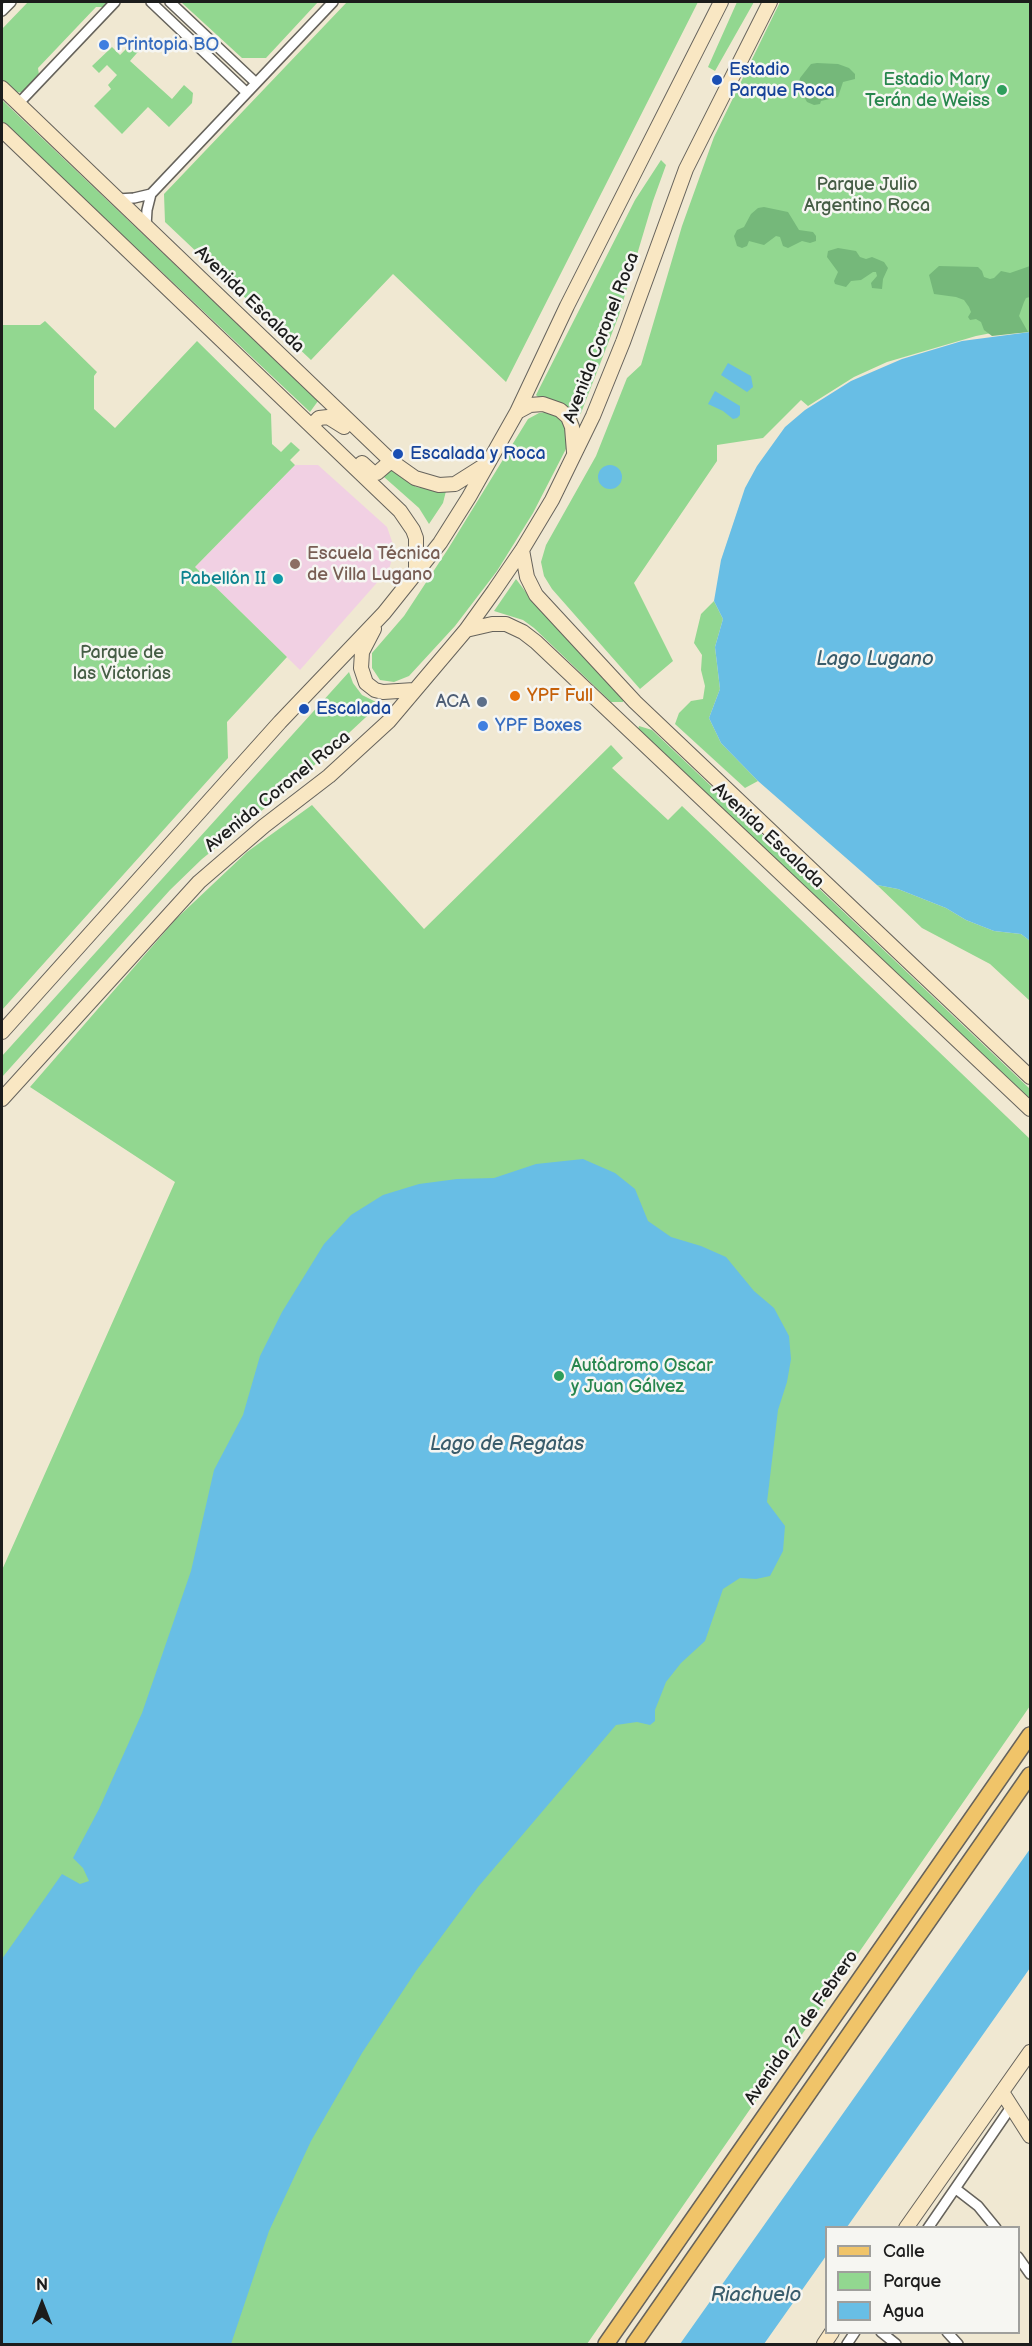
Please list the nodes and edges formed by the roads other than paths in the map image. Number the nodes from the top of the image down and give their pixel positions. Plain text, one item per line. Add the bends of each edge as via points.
1 (11, 2) edge
2 (115, 2) edge
3 (152, 2) edge
4 (171, 2) edge
5 (333, 2) edge
6 (721, 2) edge
7 (770, 2) edge
8 (2, 11) edge
9 (255, 82) junction
10 (2, 88) edge
11 (246, 92) junction
12 (18, 104) junction
13 (2, 130) edge
14 (151, 194) junction
15 (118, 199) junction
16 (146, 226) junction
17 (517, 412) junction
18 (312, 425) junction
19 (326, 439) junction
20 (574, 454) junction
21 (386, 457) junction
22 (489, 462) junction
23 (522, 550) junction
24 (416, 574) junction
25 (384, 613) junction
26 (466, 630) junction
27 (414, 690) junction
28 (635, 702) junction
29 (618, 719) junction
30 (2, 1032) edge
31 (1030, 1077) edge
32 (2, 1099) edge
33 (1030, 1109) edge
34 (1030, 1735) edge
35 (1030, 1775) edge
36 (1030, 2052) edge
37 (1002, 2092) junction
38 (1011, 2107) junction
39 (1030, 2136) edge
40 (956, 2189) junction
41 (907, 2226) edge
42 (929, 2226) edge
43 (993, 2226) edge
44 (1020, 2261) edge
45 (1030, 2274) edge
46 (884, 2334) edge
47 (606, 2344) edge
48 (634, 2344) edge
49 (896, 2344) edge

1 - 8 street
2 - 12 street
3 - 11 street
4 - 9 street
5 - 9 street
6 - 17 main road, Avenida Coronel Roca
7 - 20 main road, Avenida Coronel Roca via 686,169 608,381
9 - 11 street
10 - 12 main road, Avenida Escalada
11 - 14 street
12 - 15 main road, Avenida Escalada
13 - 18 main road
14 - 15 street
14 - 16 street
15 - 16 main road, Avenida Escalada
16 - 21 main road, Avenida Escalada
17 - 20 main road via 543,404 560,410 572,427
17 - 22 main road, Avenida Coronel Roca
18 - 19 main road
18 - 21 main road via 323,417 332,418 367,449
19 - 21 main road via 340,443 373,473 381,471
19 - 24 main road via 407,520 416,538
20 - 23 main road, Avenida Coronel Roca
21 - 22 main road, Avenida Escalada via 415,478 439,485 455,484
22 - 24 main road, Avenida Coronel Roca via 455,520
23 - 26 main road, Avenida Coronel Roca
23 - 28 main road, Avenida Escalada via 526,577 536,595
24 - 25 main road, Avenida Coronel Roca
25 - 27 main road via 365,645 362,676 375,690
25 - 30 main road, Avenida Coronel Roca
26 - 27 main road, Avenida Coronel Roca
26 - 29 main road, Avenida Escalada via 506,624 523,632
27 - 32 main road, Avenida Coronel Roca via 354,755 199,882
28 - 29 main road
28 - 31 main road, Avenida Escalada
29 - 33 main road, Avenida Escalada
34 - 47 main road, Avenida 27 de Febrero
35 - 48 main road
36 - 37 main road
37 - 38 main road
37 - 41 main road
38 - 39 main road
38 - 40 street
40 - 42 street
40 - 43 street via 974,2202
44 - 45 street
46 - 49 street

